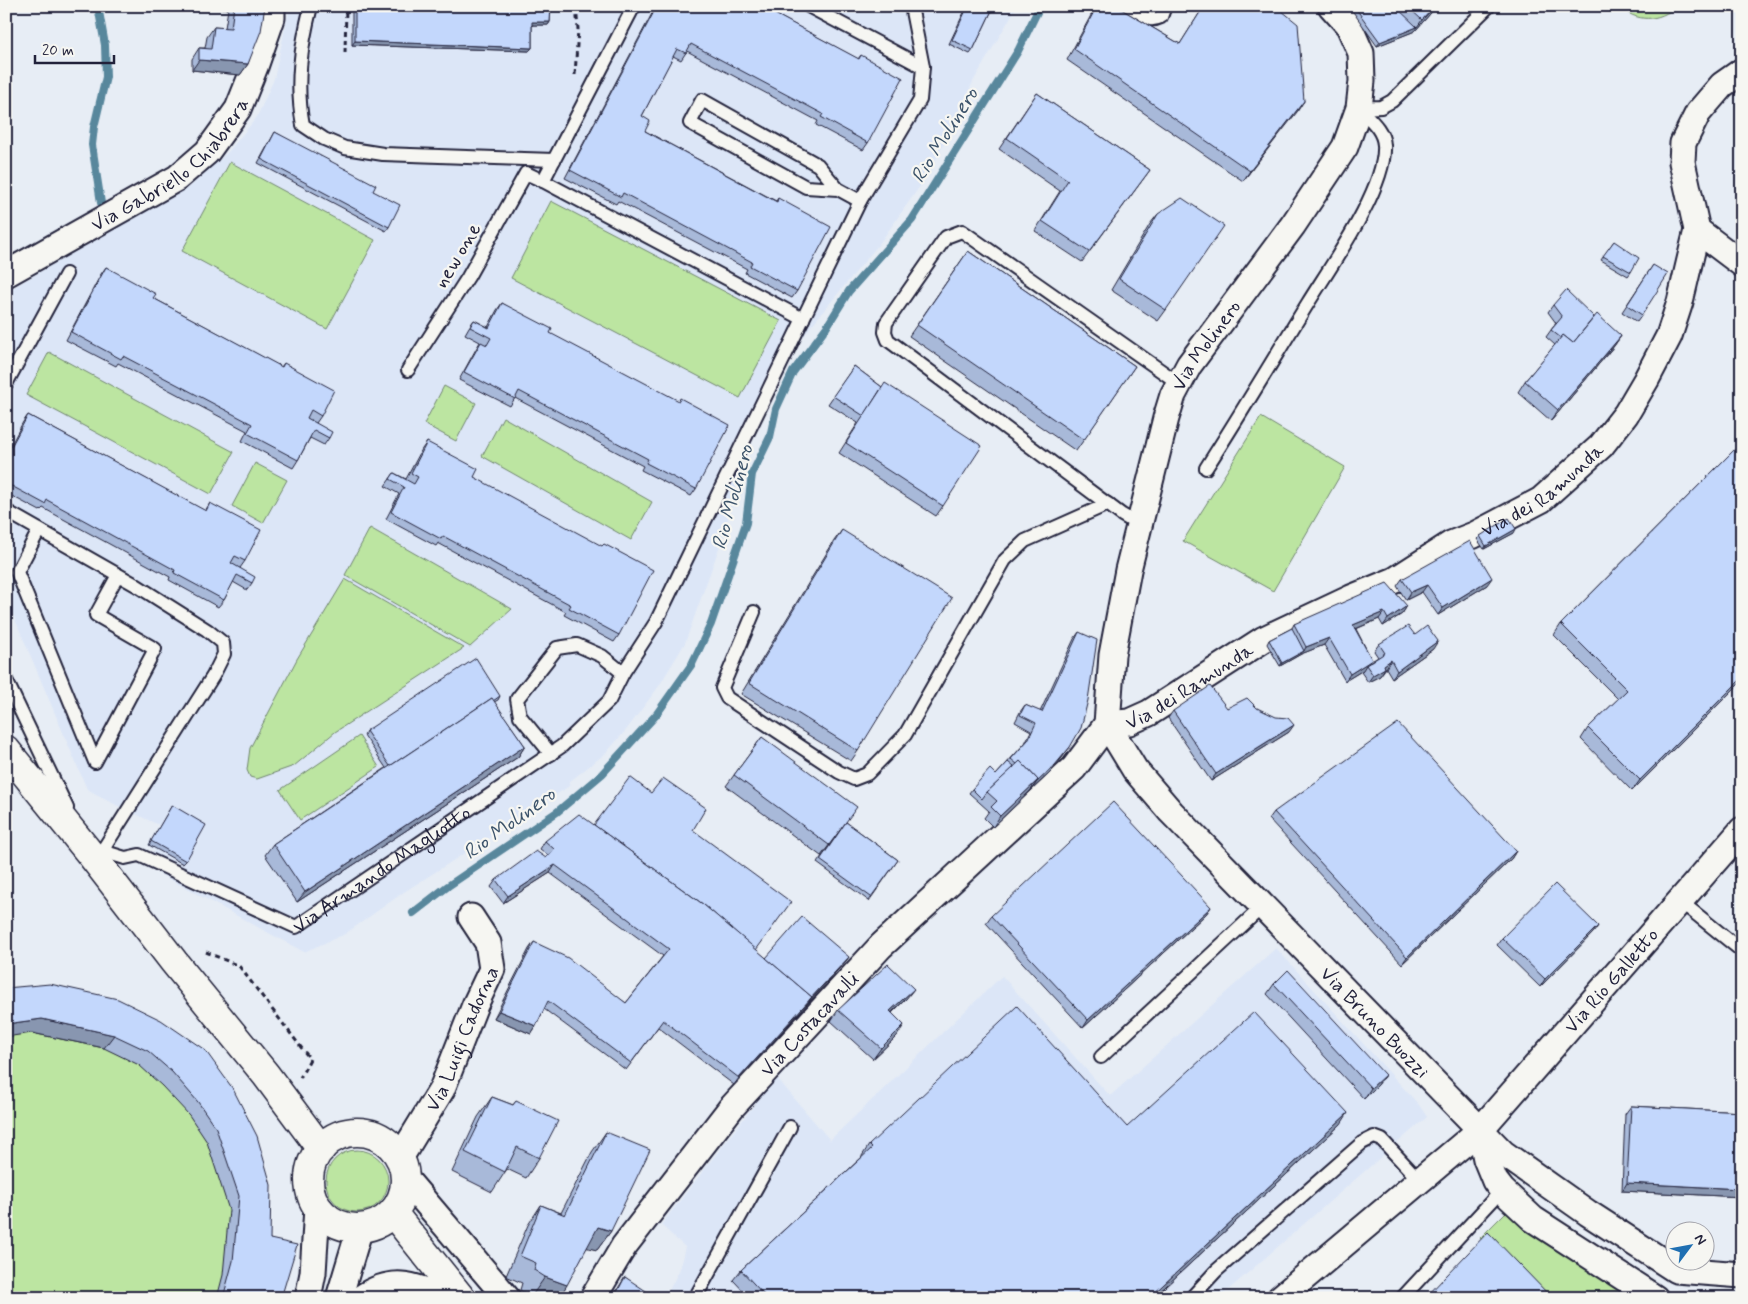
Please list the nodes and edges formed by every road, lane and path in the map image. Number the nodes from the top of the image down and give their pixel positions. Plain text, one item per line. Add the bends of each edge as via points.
1 (272, 6) edge
2 (312, 6) edge
3 (346, 6) edge
4 (576, 6) edge
5 (634, 6) edge
6 (808, 6) edge
7 (911, 6) edge
8 (1125, 6) edge
9 (1165, 6) edge
10 (1331, 6) edge
11 (1489, 6) edge
12 (345, 53) dead end
13 (923, 67) junction
14 (1742, 71) edge
15 (575, 76) dead end
16 (1359, 108) junction
17 (554, 160) junction
18 (543, 181) junction
19 (838, 189) junction
20 (860, 201) junction
21 (1697, 230) junction
22 (1742, 264) edge
23 (6, 274) edge
24 (66, 274) dead end
25 (803, 319) junction
26 (408, 370) dead end
27 (6, 384) edge
28 (1180, 384) junction
29 (1206, 468) dead end
30 (1108, 504) junction
31 (6, 511) edge
32 (1139, 525) junction
33 (39, 530) junction
34 (118, 575) junction
35 (754, 612) dead end
36 (623, 673) junction
37 (6, 680) edge
38 (9, 691) edge
39 (1107, 724) junction
40 (6, 750) edge
41 (551, 754) junction
42 (1742, 830) edge
43 (97, 854) junction
44 (1680, 900) junction
45 (1262, 907) junction
46 (471, 916) dead end
47 (1742, 951) edge
48 (206, 952) dead end
49 (1101, 1057) dead end
50 (300, 1078) dead end
51 (790, 1127) dead end
52 (1480, 1130) junction
53 (320, 1148) junction
54 (402, 1168) junction
55 (1420, 1181) junction
56 (1502, 1190) junction
57 (317, 1207) junction
58 (393, 1213) junction
59 (360, 1228) junction
60 (1742, 1275) edge
61 (356, 1297) edge
62 (308, 1298) edge
63 (443, 1298) edge
64 (461, 1298) edge
65 (507, 1298) edge
66 (593, 1298) edge
67 (694, 1298) edge
68 (1191, 1298) edge
69 (1280, 1298) edge
70 (1402, 1298) edge
71 (1655, 1298) edge

1 - 23 street, Via Gabriello Chiabrera via 272,18 260,55 238,109 207,152 177,178
2 - 17 lane via 299,60 298,100 303,125 324,139 345,148 383,154
3 - 12 path
4 - 15 path
5 - 17 lane
6 - 13 lane
7 - 13 lane
8 - 9 lane via 1146,19 1154,20 1161,18
10 - 16 street, Via Molinero via 1349,26 1361,53
11 - 16 lane via 1392,101 1381,107
13 - 20 lane via 920,100
14 - 21 street, Via dei Ramunda via 1722,85 1698,113 1683,143 1682,162
16 - 28 street, Via Molinero via 1345,147 1326,178 1189,365
16 - 29 lane via 1378,128 1384,143 1383,164 1370,197 1348,241
17 - 18 lane
18 - 25 lane
18 - 26 lane, new one via 526,174 468,277
19 - 19 lane via 806,187 690,123 702,100 818,165
19 - 20 lane
20 - 25 lane
21 - 22 street
21 - 39 street, Via dei Ramunda via 1669,336 1646,380 1626,414 1601,446 1541,500 1451,544 1395,580 1264,639 1149,713 1129,722
24 - 27 lane
25 - 36 lane via 656,622
28 - 30 lane via 962,231 946,237 886,323 888,340
28 - 32 street, Via Molinero via 1166,418
30 - 32 lane
30 - 35 lane via 1025,541 1005,560 905,735 867,774 854,779 727,698 722,688
31 - 33 lane
32 - 39 street, Via Molinero via 1112,655
33 - 34 lane
33 - 34 lane via 17,572 95,762 155,649 96,614
34 - 43 lane via 207,630 223,644 224,654 183,726
36 - 41 lane via 609,701
36 - 41 lane via 602,656 577,645 556,648 517,699 520,716
37 - 38 lane
38 - 43 lane via 55,786
39 - 45 street, Via Bruno Buozzi via 1135,770
39 - 66 street, Via Costacavalli via 1074,768 881,946 731,1108 624,1246
40 - 43 street
41 - 43 lane, Via Armando Magliotto via 296,927 139,855 125,858
42 - 44 street, Via Rio Galletto
43 - 53 street via 174,962 266,1075
44 - 47 lane
44 - 52 street, Via Rio Galletto
45 - 49 lane
45 - 52 street, Via Bruno Buozzi
46 - 54 street, Via Luigi Cadorna via 488,943 492,969 442,1089
48 - 50 path via 239,966 310,1059
51 - 67 lane
52 - 55 street, Via Rio Galletto
52 - 56 street via 1486,1159
52 - 60 street via 1503,1153 1676,1270
53 - 54 street via 335,1137 353,1132 372,1134 388,1143
53 - 57 street via 309,1183
54 - 58 street via 400,1202
54 - 65 street
55 - 68 lane via 1382,1140 1374,1137 1362,1143 1216,1270
55 - 69 street, Via Rio Galletto
56 - 70 lane
56 - 71 street via 1546,1228
57 - 59 street via 328,1219 344,1227
57 - 62 street via 313,1273
58 - 59 street via 378,1224
58 - 64 street
59 - 61 street
61 - 63 street via 391,1283 414,1285

